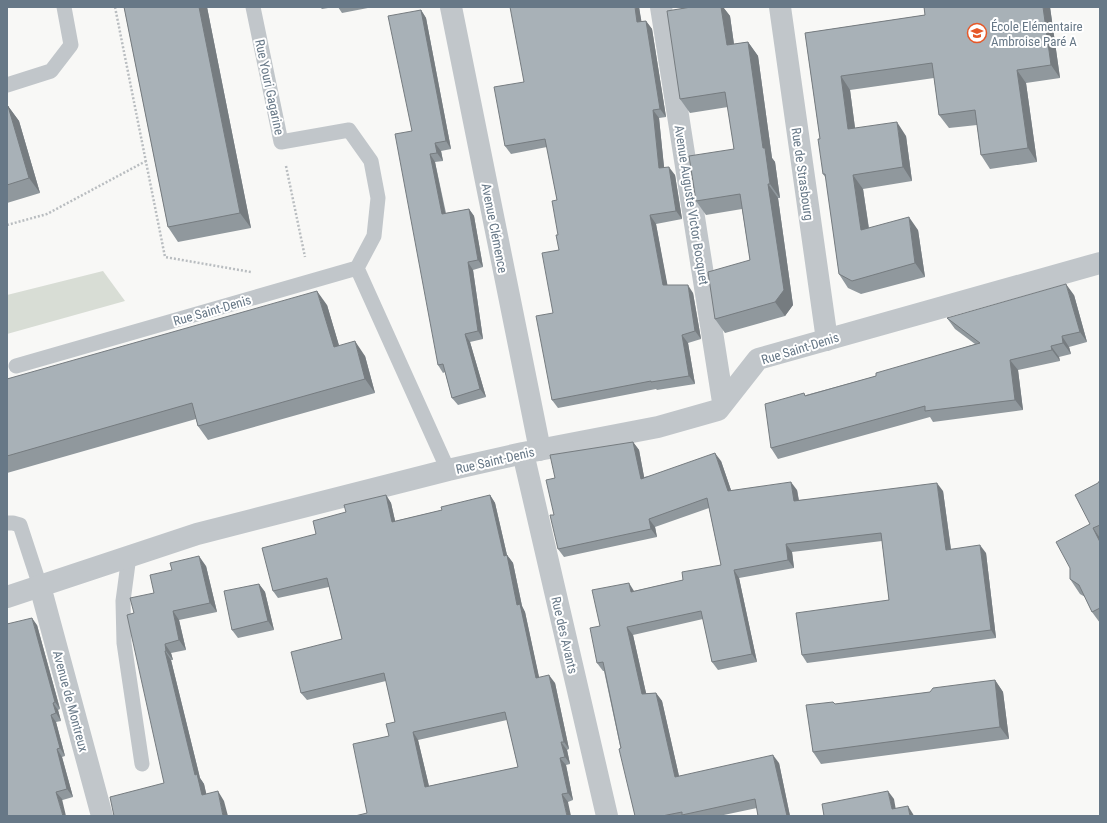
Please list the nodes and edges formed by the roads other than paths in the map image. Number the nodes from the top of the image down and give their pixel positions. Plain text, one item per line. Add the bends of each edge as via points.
1 (64, 7) edge
2 (253, 7) edge
3 (451, 7) edge
4 (661, 7) edge
5 (780, 7) edge
6 (7, 85) edge
7 (1100, 263) edge
8 (357, 268) junction
9 (827, 340) junction
10 (16, 366) dead end
11 (723, 402) junction
12 (531, 451) junction
13 (448, 470) junction
14 (7, 523) edge
15 (129, 556) junction
16 (40, 586) junction
17 (7, 597) edge
18 (142, 764) dead end
19 (102, 816) edge
20 (607, 816) edge

1 - 6 lane via 71,45 51,71
2 - 8 lane, Rue Youri Gagarine via 281,142 348,130 371,161 378,198 374,236
3 - 12 street, Avenue Clémence
4 - 11 street, Avenue Auguste Victor Bocquet
5 - 9 street, Rue de Strasbourg
7 - 9 street, Rue Saint-Denis
8 - 10 lane, Rue Saint-Denis
8 - 13 lane, Rue Saint-Denis
9 - 11 street, Rue Saint-Denis via 758,359
11 - 12 street, Rue Saint-Denis via 718,410 658,427
12 - 13 street, Rue Saint-Denis
12 - 20 street, Rue des Avants
13 - 15 street, Rue Saint-Denis via 196,534
14 - 16 lane via 20,525
15 - 16 street, Rue Saint-Denis
15 - 18 lane via 123,601 124,643
16 - 17 street, Rue Saint-Denis
16 - 19 street, Avenue de Montreux

